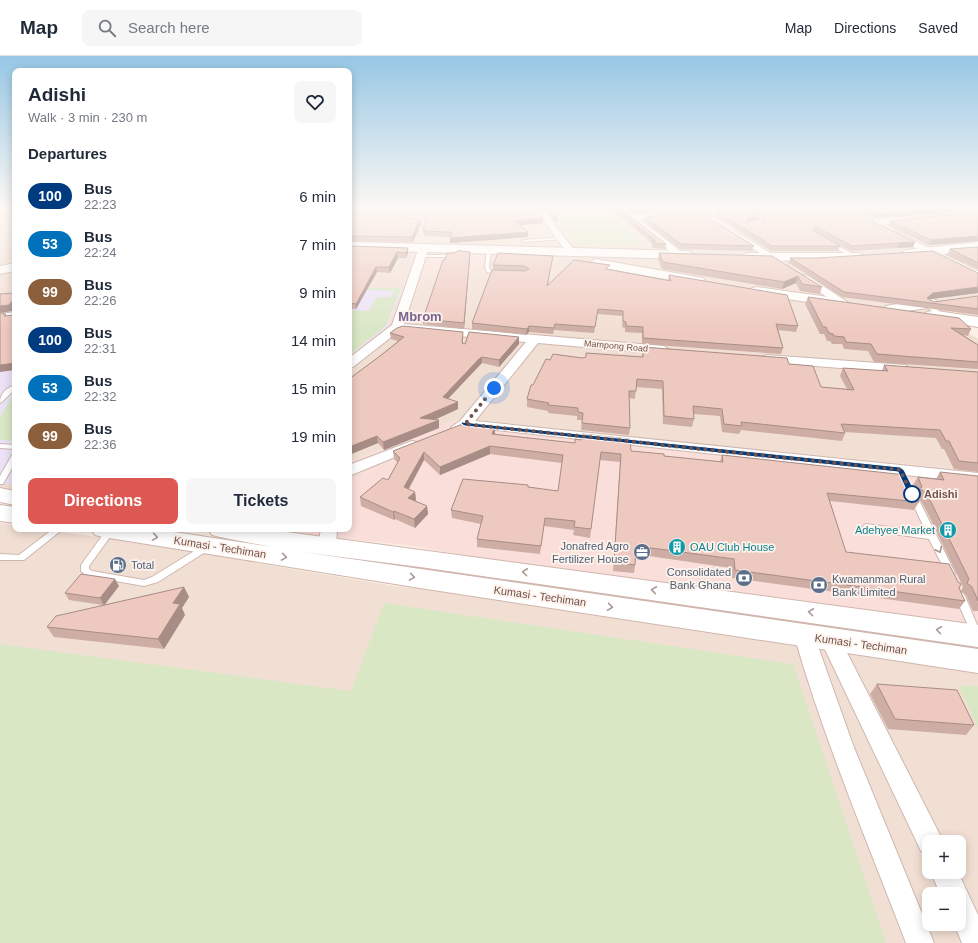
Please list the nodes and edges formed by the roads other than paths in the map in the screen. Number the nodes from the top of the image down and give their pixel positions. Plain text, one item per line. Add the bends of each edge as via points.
1 (414, 250) edge
2 (435, 250) edge
3 (489, 250) edge
4 (548, 250) edge
5 (559, 250) edge
6 (674, 250) edge
7 (760, 250) edge
8 (844, 250) edge
9 (928, 250) edge
10 (944, 250) edge
11 (423, 251) junction
12 (571, 252) joint
13 (931, 252) junction
14 (680, 255) junction
15 (893, 255) edge
16 (703, 256) edge
17 (734, 256) edge
18 (870, 256) edge
19 (855, 257) junction
20 (772, 258) junction
21 (12, 264) edge
22 (0, 266) edge
23 (12, 268) edge
24 (0, 270) edge
25 (504, 274) edge
26 (978, 276) edge
27 (712, 283) edge
28 (742, 288) edge
29 (947, 301) edge
30 (844, 303) junction
31 (931, 303) junction
32 (859, 305) edge
33 (875, 307) edge
34 (891, 309) junction
35 (12, 314) edge
36 (0, 316) edge
37 (948, 318) junction
38 (978, 322) edge
39 (397, 327) junction
40 (978, 335) edge
41 (534, 340) junction
42 (675, 351) edge
43 (753, 358) edge
44 (352, 362) edge
45 (916, 370) edge
46 (12, 389) edge
47 (0, 401) edge
48 (465, 424) junction
49 (443, 433) edge
50 (429, 438) edge
51 (0, 446) edge
52 (12, 447) edge
53 (11, 470) edge
54 (352, 470) edge
55 (978, 478) edge
56 (0, 482) edge
57 (0, 495) edge
58 (12, 497) edge
59 (916, 502) edge
60 (0, 513) edge
61 (12, 515) edge
62 (866, 527) dead end
63 (55, 532) edge
64 (106, 532) edge
65 (182, 532) edge
66 (220, 533) edge
67 (932, 536) junction
68 (328, 538) edge
69 (0, 557) edge
70 (954, 581) edge
71 (960, 596) edge
72 (804, 635) junction
73 (978, 636) edge
74 (830, 639) junction
75 (978, 661) edge
76 (927, 835) edge
77 (966, 920) edge
78 (920, 943) edge
79 (977, 943) edge

1 - 11 street
2 - 11 street
3 - 25 lane via 489,272
4 - 27 street
5 - 12 street
6 - 14 street
7 - 20 street
8 - 19 lane
9 - 13 street
10 - 13 street
11 - 39 street
12 - 14 street
13 - 15 street
13 - 26 street
14 - 16 street
17 - 20 street
18 - 19 street
19 - 20 street
20 - 30 street
21 - 22 street
23 - 24 street
28 - 30 street
29 - 31 street
30 - 32 street
31 - 34 street
31 - 37 street
33 - 34 street
34 - 37 street
35 - 36 lane
37 - 38 street
37 - 40 street
39 - 41 street, Mampong Road
39 - 44 street
41 - 42 street, Mampong Road
41 - 48 street
43 - 45 street
46 - 47 lane
48 - 49 street
48 - 55 street via 902,473
50 - 54 street
51 - 52 lane
53 - 56 lane
57 - 58 street
59 - 67 lane
60 - 61 street
62 - 67 lane
63 - 69 lane via 21,558
64 - 66 lane via 85,565 85,571 144,583 155,580
65 -> 66 street, Kumasi - Techiman
66 - 68 street, Kumasi - Techiman
66 -> 72 street, Kumasi - Techiman
67 -> 70 lane
73 -> 68 street, Kumasi - Techiman
71 - 73 lane
72 - 74 street, Kumasi - Techiman
72 - 78 street via 839,738
74 - 75 street, Kumasi - Techiman
74 - 76 street
77 - 79 street

